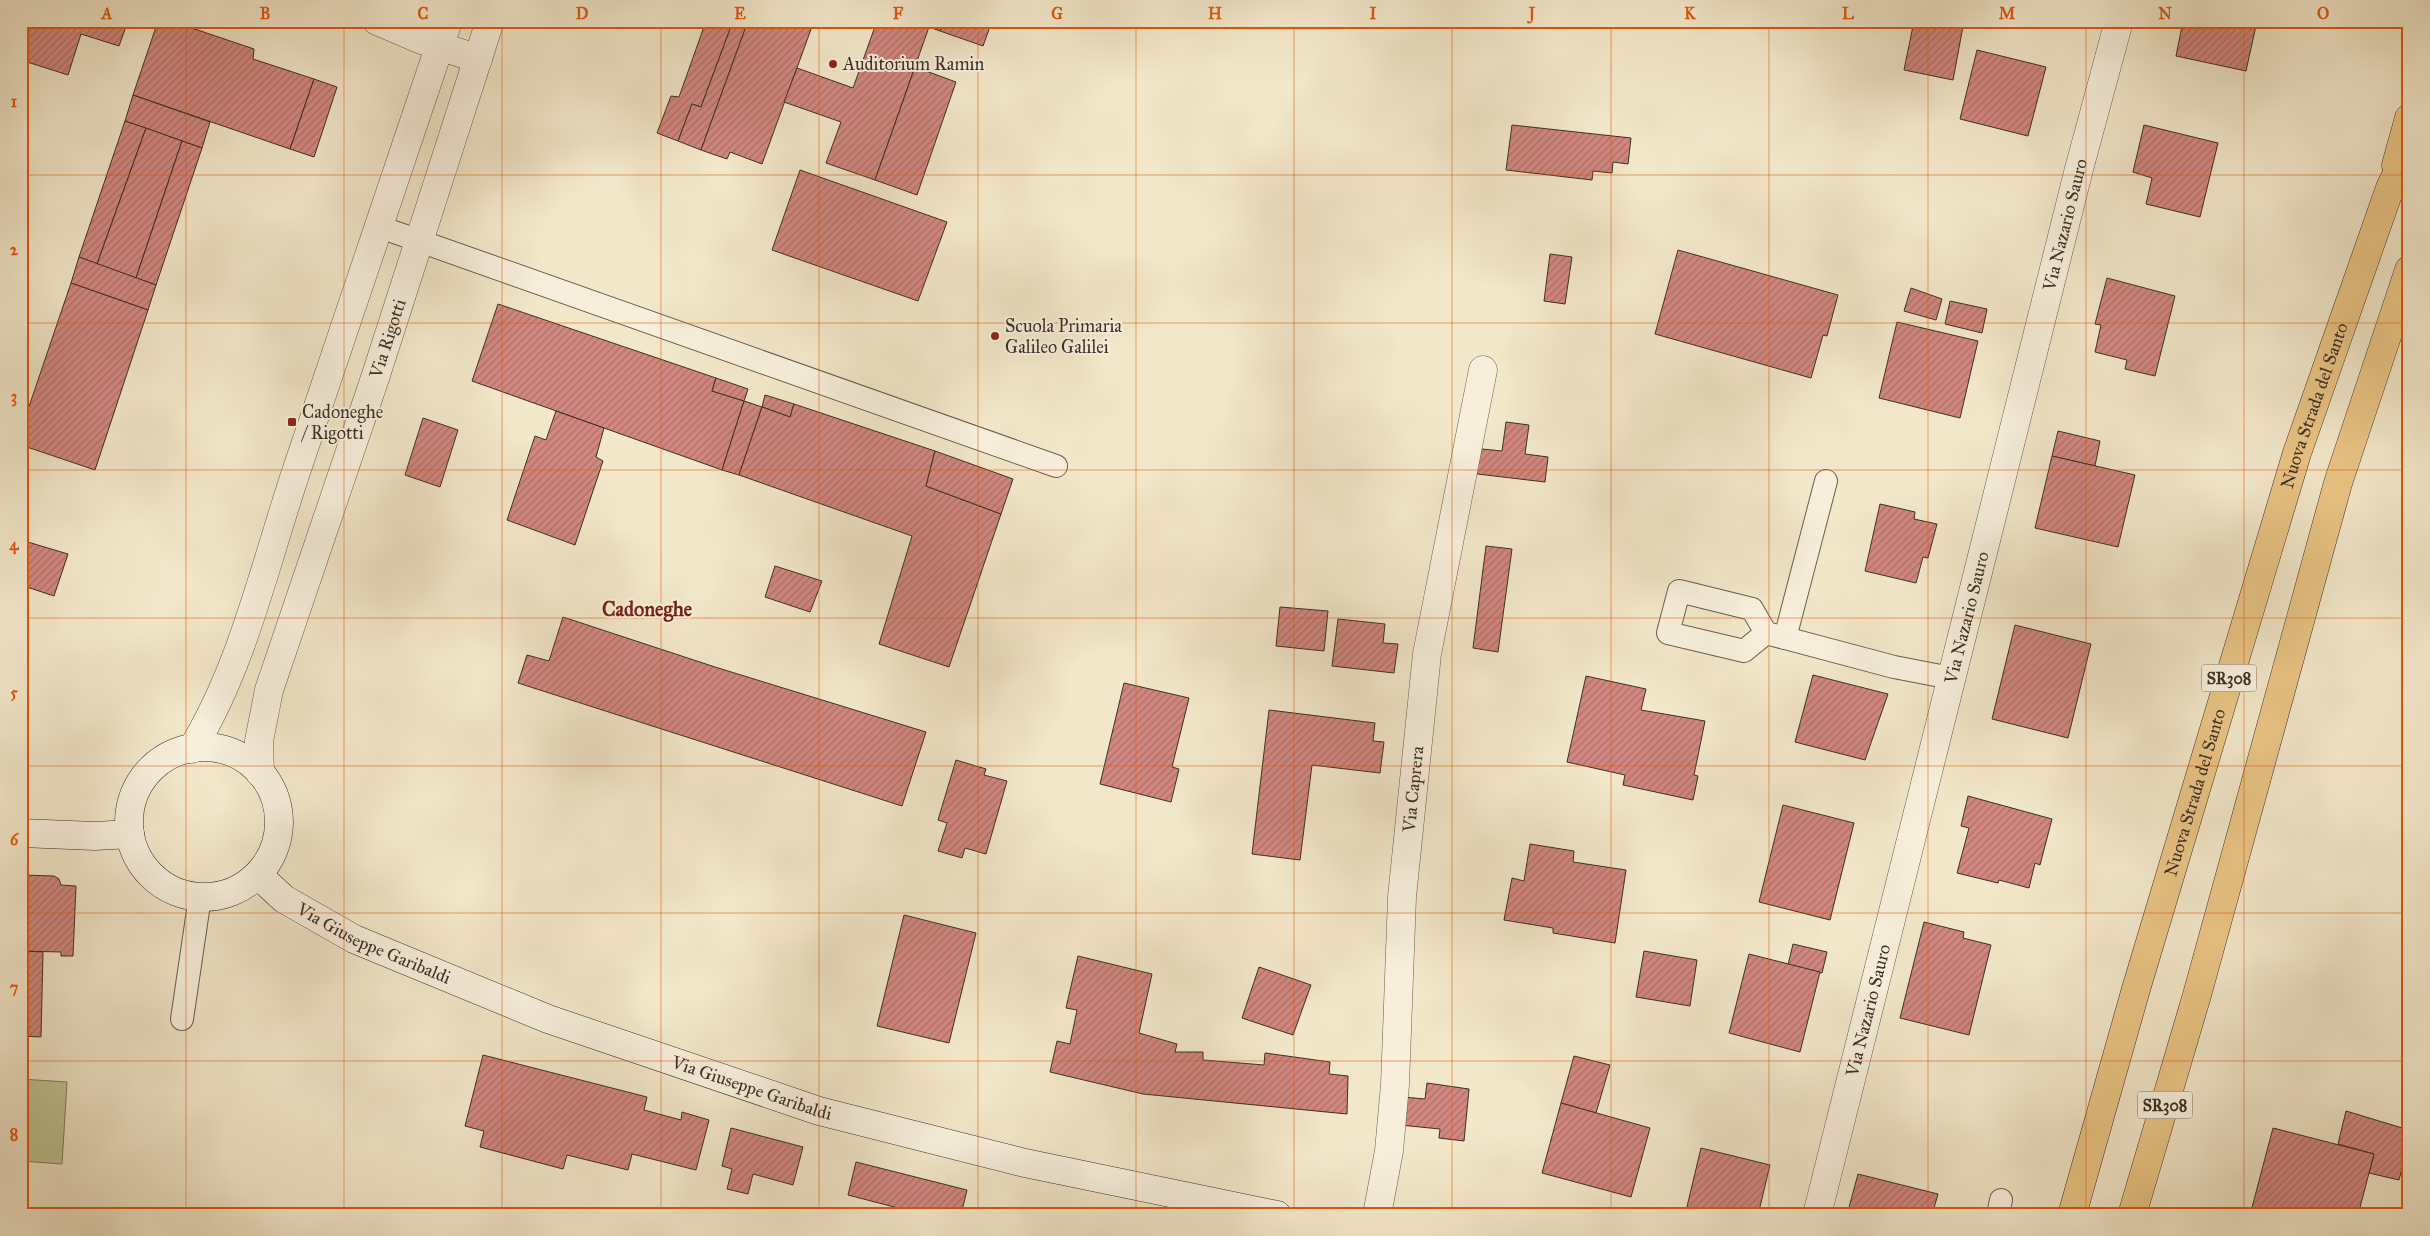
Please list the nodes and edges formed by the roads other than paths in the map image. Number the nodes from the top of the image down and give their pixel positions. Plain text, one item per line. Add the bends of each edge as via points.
1 (378, 21) edge
2 (490, 21) edge
3 (2119, 21) edge
4 (444, 34) edge
5 (478, 59) junction
6 (2409, 118) edge
7 (2409, 148) edge
8 (2390, 188) junction
9 (380, 227) junction
10 (421, 241) junction
11 (2409, 270) edge
12 (1483, 370) dead end
13 (1056, 466) dead end
14 (1826, 481) dead end
15 (1951, 678) junction
16 (192, 749) junction
17 (260, 773) junction
18 (21, 833) edge
19 (130, 834) junction
20 (258, 875) junction
21 (200, 896) junction
22 (182, 1019) dead end
23 (1277, 1215) edge
24 (1377, 1215) edge
25 (1817, 1215) edge
26 (2072, 1215) edge
27 (2132, 1215) edge

1 - 4 street
2 - 5 street, Via Rigotti
3 - 15 street, Via Nazario Sauro
4 - 5 street
4 - 9 street
5 - 10 street, Via Rigotti
6 - 8 highway
7 - 8 highway, Nuova Strada del Santo / SR308
8 - 26 highway, Nuova Strada del Santo / SR308 via 2297,453 2138,980
9 - 10 lane
9 - 16 street via 230,676
10 - 13 lane
10 - 17 street, Via Rigotti via 269,690 259,741
11 - 27 highway, SR308 via 2338,483 2197,995
12 - 24 street, Via Caprera via 1427,654 1402,896 1395,1085 1389,1151
14 - 15 lane via 1776,636 1894,667
15 - 25 street, Via Nazario Sauro
16 - 17 street via 205,747 230,752 252,764
16 - 19 street via 165,760 143,778 132,805
17 - 20 street via 275,796 280,824 274,852
18 - 19 street
19 - 21 street via 138,857 151,876 171,890
20 - 21 street via 240,889 217,896
20 - 23 street, Via Giuseppe Garibaldi via 284,899 354,939 548,1019 810,1108 1025,1163
21 - 22 lane

